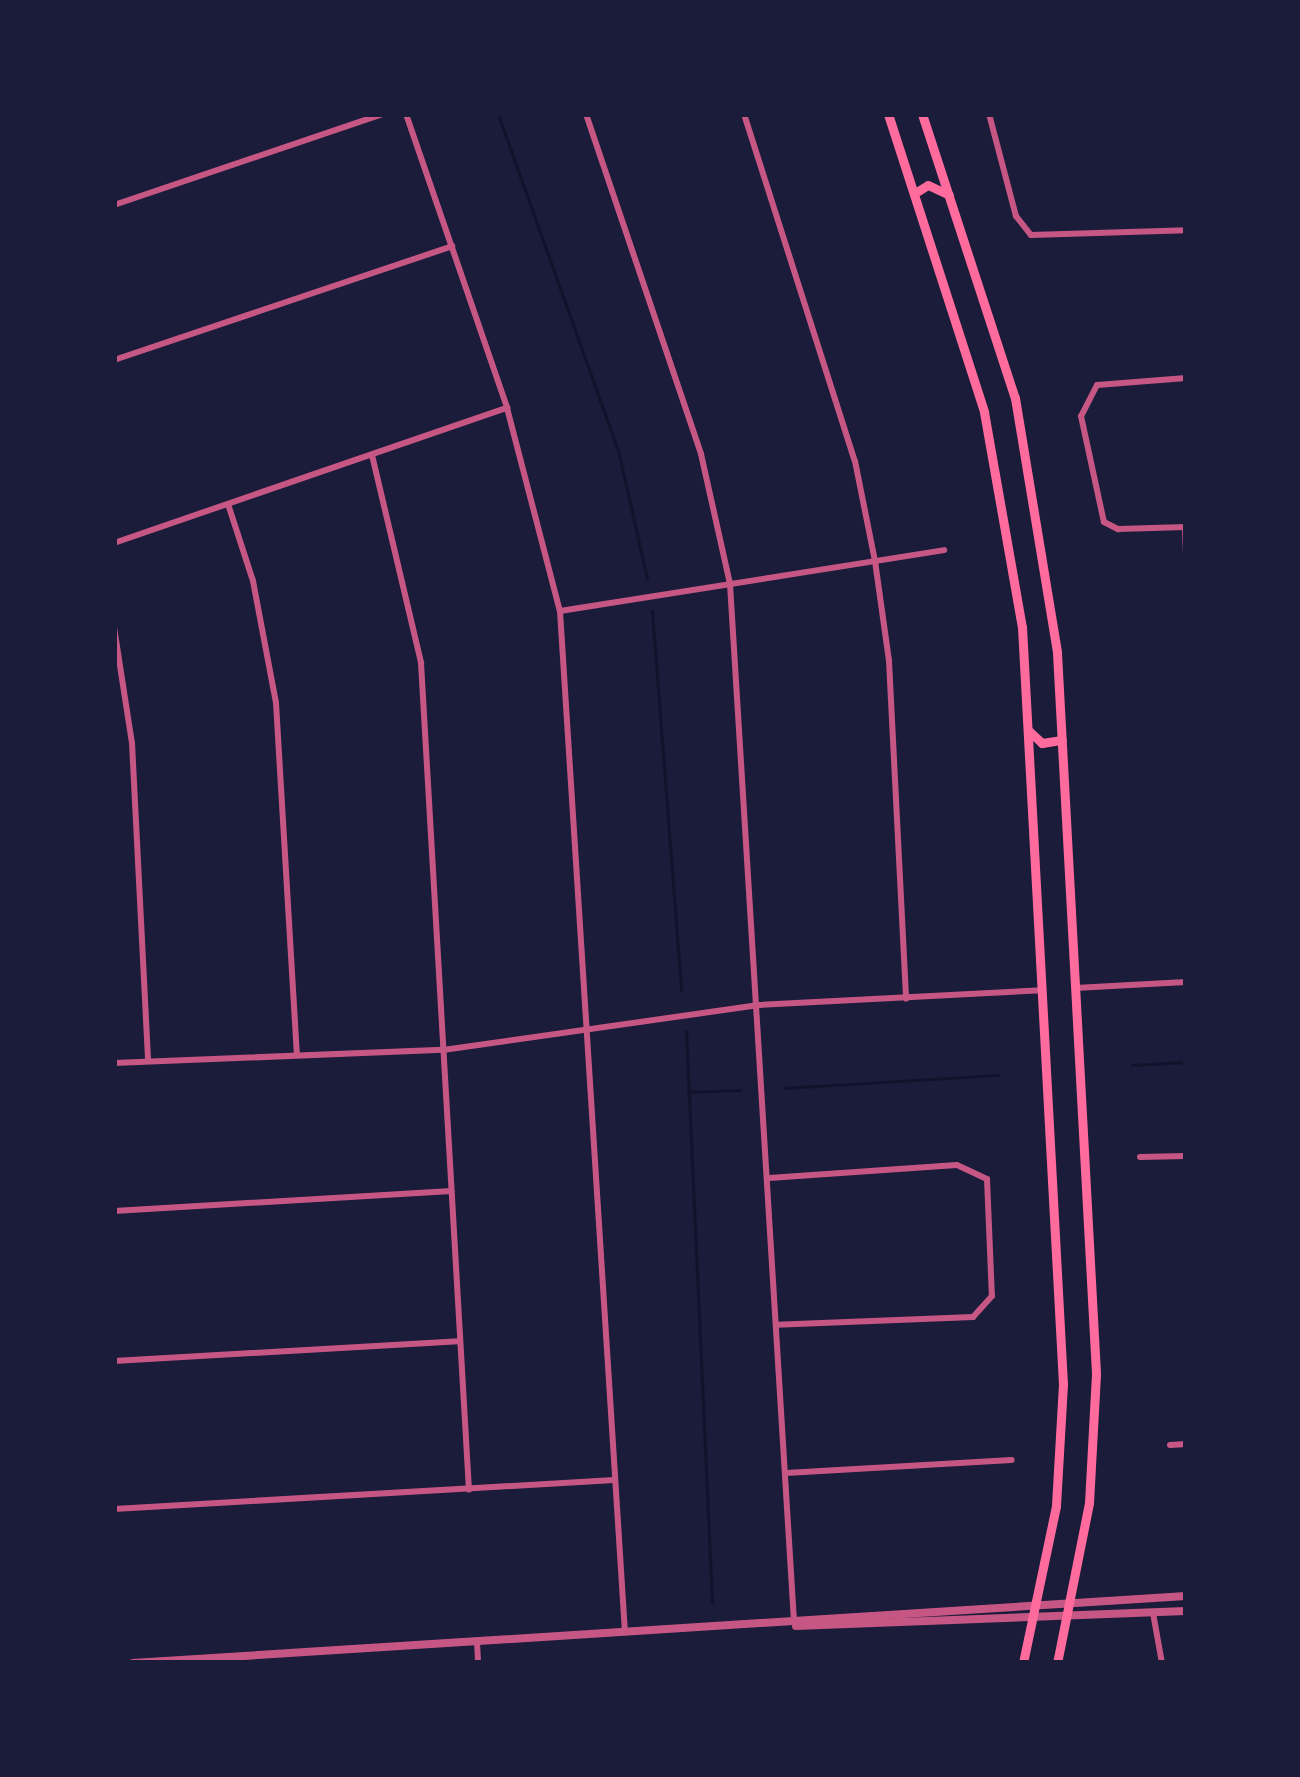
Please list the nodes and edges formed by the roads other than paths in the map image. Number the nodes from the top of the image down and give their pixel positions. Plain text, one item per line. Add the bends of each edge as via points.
1 (383, 114) edge
2 (406, 114) edge
3 (586, 114) edge
4 (743, 114) edge
5 (888, 114) edge
6 (922, 114) edge
7 (989, 114) edge
8 (914, 193) junction
9 (949, 195) junction
10 (114, 205) edge
11 (1186, 230) edge
12 (452, 246) junction
13 (114, 360) edge
14 (1186, 378) edge
15 (507, 407) junction
16 (372, 455) junction
17 (228, 504) junction
18 (1185, 527) edge
19 (114, 543) edge
20 (944, 550) dead end
21 (1186, 552) edge
22 (874, 562) junction
23 (730, 584) junction
24 (560, 611) junction
25 (114, 627) edge
26 (1029, 731) junction
27 (1062, 740) junction
28 (1186, 982) edge
29 (1075, 988) junction
30 (1043, 990) junction
31 (906, 999) junction
32 (759, 1005) junction
33 (589, 1029) junction
34 (443, 1050) junction
35 (297, 1054) junction
36 (148, 1061) junction
37 (114, 1063) edge
38 (1186, 1156) edge
39 (1140, 1157) dead end
40 (769, 1178) junction
41 (451, 1191) junction
42 (114, 1211) edge
43 (777, 1325) junction
44 (458, 1341) junction
45 (114, 1360) edge
46 (1186, 1444) edge
47 (1170, 1445) dead end
48 (1012, 1460) dead end
49 (786, 1473) junction
50 (614, 1480) junction
51 (469, 1490) junction
52 (114, 1509) edge
53 (1186, 1596) edge
54 (1073, 1601) junction
55 (1039, 1603) junction
56 (1186, 1611) edge
57 (1153, 1613) junction
58 (1070, 1616) junction
59 (1035, 1619) junction
60 (794, 1625) junction
61 (625, 1632) junction
62 (477, 1642) junction
63 (329, 1650) junction
64 (182, 1662) edge
65 (133, 1663) edge
66 (330, 1663) edge
67 (478, 1663) edge
68 (1023, 1663) edge
69 (1057, 1663) edge
70 (1162, 1663) edge

1 - 10 street
2 - 12 street
3 - 23 street via 701,454
4 - 22 street via 855,461
5 - 8 main road
6 - 9 main road
7 - 11 street via 1020,225 1037,237
8 - 9 main road via 928,185
8 - 26 main road via 994,452 1015,568
9 - 27 main road via 1030,466
12 - 13 street
12 - 15 street
14 - 18 street via 1090,390 1081,416 1099,514 1111,527
15 - 16 street
15 - 24 street
16 - 17 street
16 - 34 street via 421,663
17 - 19 street
17 - 35 street via 254,580 276,703
18 - 21 street
20 - 22 street
22 - 23 street
22 - 31 street via 889,661
23 - 24 street
23 - 32 street
24 - 33 street
25 - 36 street via 132,743
26 - 27 main road via 1042,743
26 - 30 main road
27 - 29 main road
28 - 29 street
29 - 54 main road via 1096,1404
30 - 31 street
30 - 55 main road via 1063,1400
31 - 32 street
32 - 33 street
32 - 40 street
33 - 34 street
33 - 50 street
34 - 35 street
34 - 41 street
35 - 36 street
36 - 37 street
38 - 39 street
40 - 43 street
40 - 43 street via 975,1168 987,1179 992,1296 973,1317
41 - 42 street
41 - 44 street
43 - 49 street
44 - 45 street
44 - 51 street
46 - 47 street
48 - 49 street
49 - 60 street
50 - 51 street
50 - 61 street
51 - 52 street
53 - 54 street
54 - 55 street
54 - 58 main road
55 - 59 main road
55 - 60 street
56 - 57 street
57 - 58 street
57 - 70 street
58 - 59 street
58 - 69 main road
59 - 60 street
59 - 68 main road
60 - 61 street
61 - 62 street
62 - 63 street
62 - 67 street
63 - 64 street
63 - 66 street
64 - 65 street

